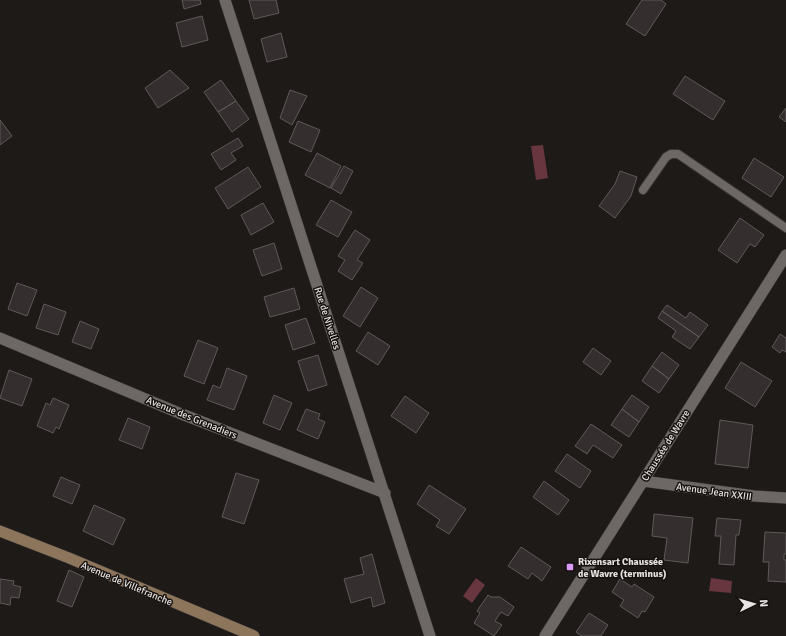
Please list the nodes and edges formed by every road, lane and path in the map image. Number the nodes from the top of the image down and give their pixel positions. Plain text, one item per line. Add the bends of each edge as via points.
1 (225, 0) edge
2 (643, 190) dead end
3 (786, 228) edge
4 (786, 255) edge
5 (0, 338) edge
6 (643, 481) junction
7 (385, 493) junction
8 (786, 498) edge
9 (0, 531) edge
10 (254, 636) edge
11 (430, 636) edge
12 (545, 636) edge

1 - 7 street, Rue de Nivelles
2 - 3 lane via 666,157 678,154
4 - 6 street, Chaussée de Wavre
5 - 7 street, Avenue des Grenadiers
6 - 8 street, Avenue Jean XXIII
6 - 12 street, Chaussée de Wavre
7 - 11 street, Rue de Nivelles
9 - 10 main road, Avenue de Villefranche

